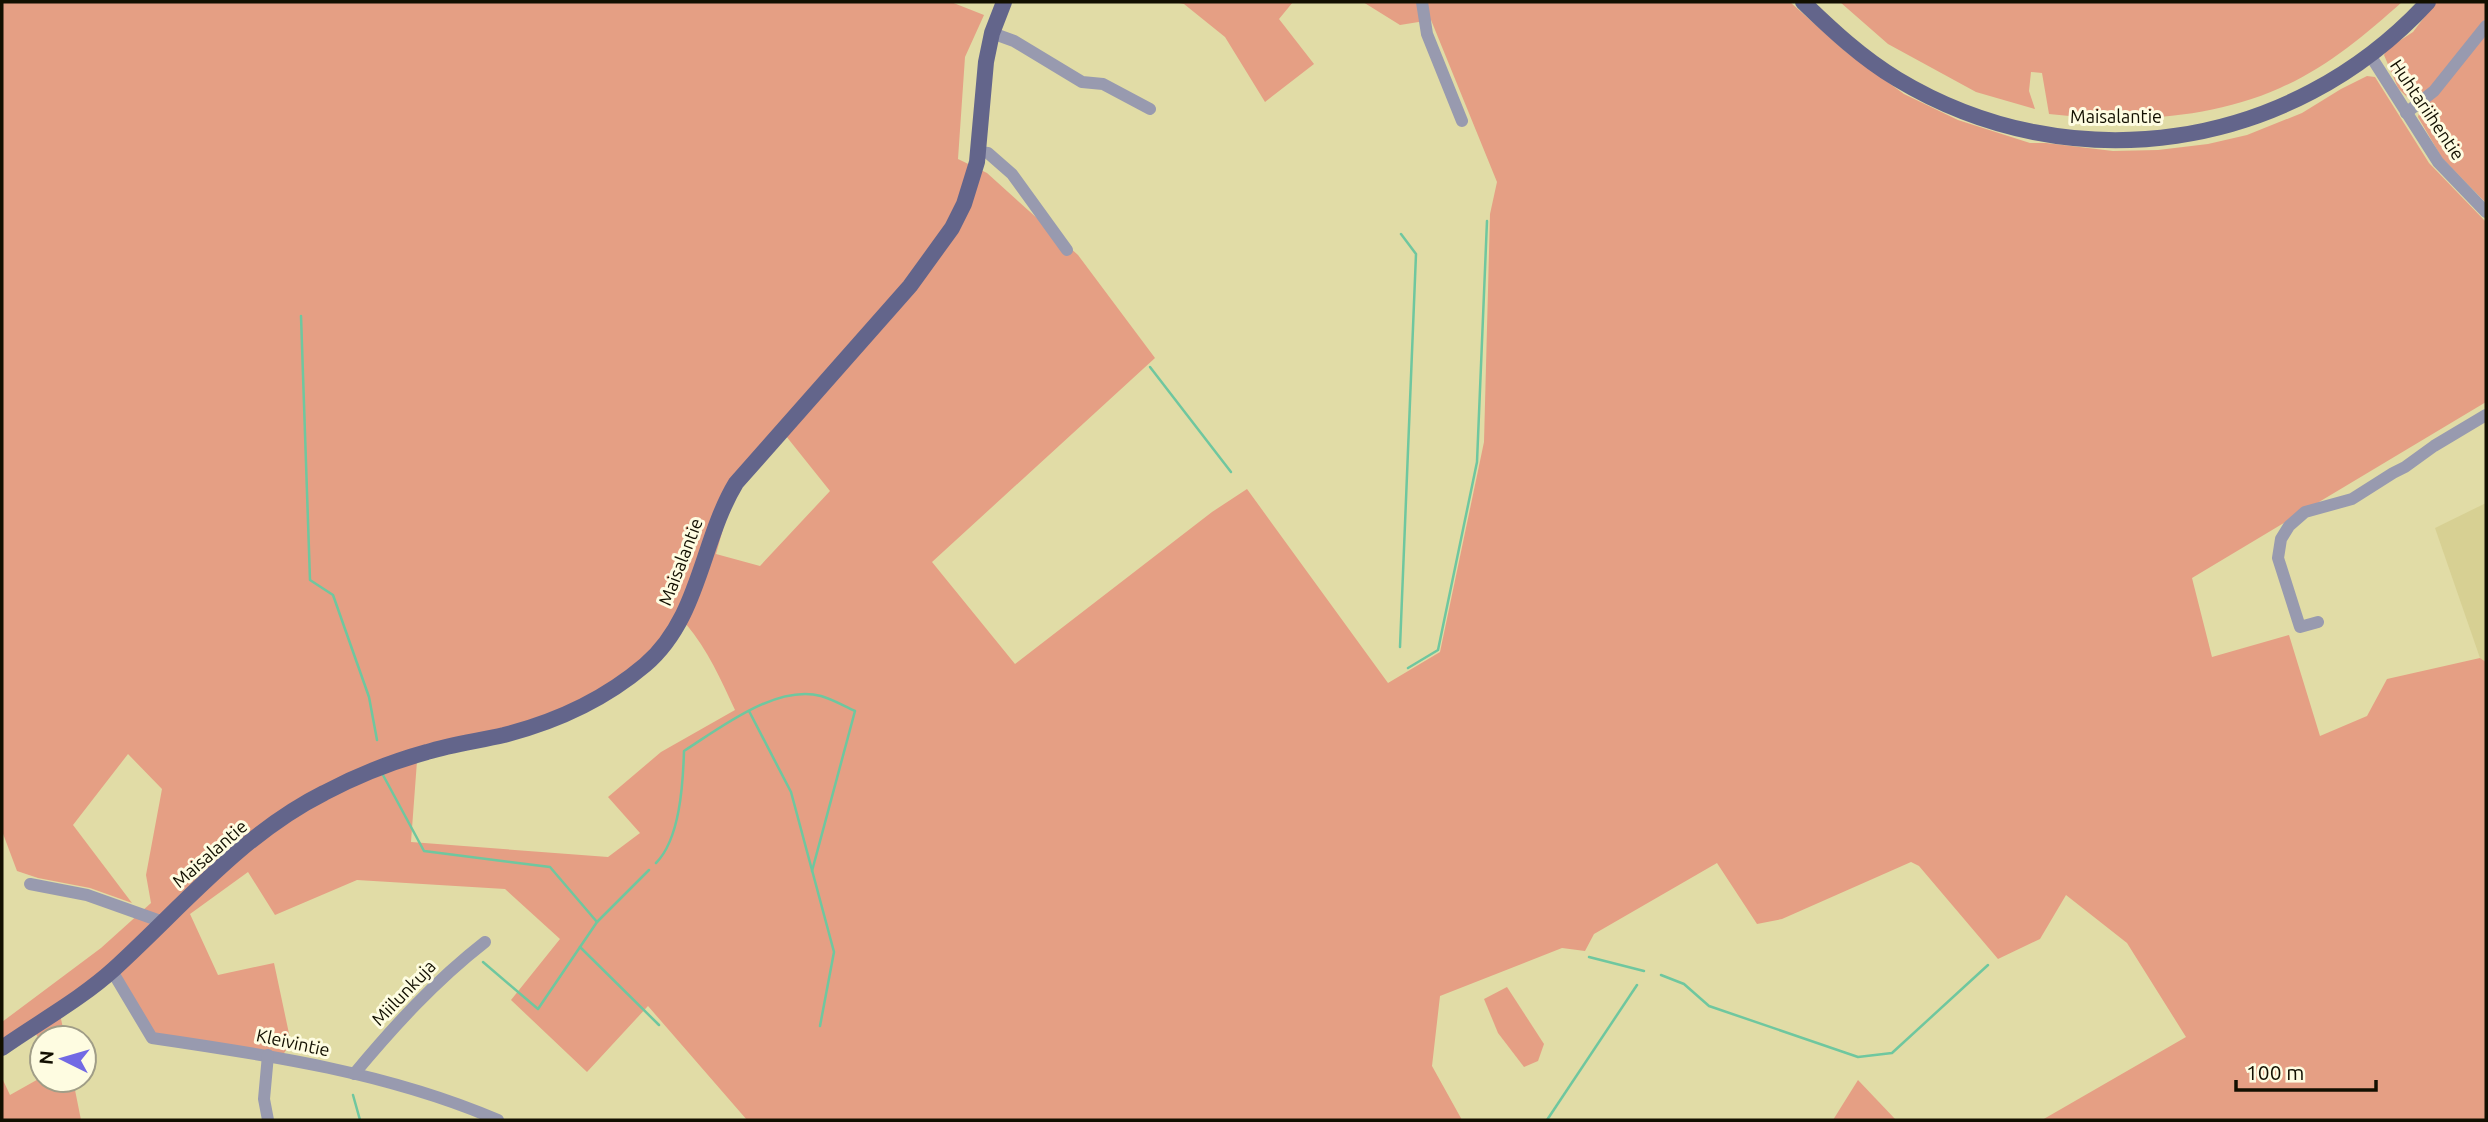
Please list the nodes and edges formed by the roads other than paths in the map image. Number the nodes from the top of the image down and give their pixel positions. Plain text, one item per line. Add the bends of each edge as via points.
1 (1004, 2) edge
2 (1422, 2) edge
3 (1803, 2) edge
4 (2428, 2) edge
5 (2486, 26) edge
6 (992, 33) junction
7 (2370, 55) junction
8 (1150, 109) dead end
9 (2406, 113) junction
10 (1462, 121) dead end
11 (979, 152) junction
12 (2486, 212) edge
13 (1067, 250) dead end
14 (2486, 415) edge
15 (2318, 622) dead end
16 (30, 884) dead end
17 (163, 922) junction
18 (485, 942) dead end
19 (112, 971) junction
20 (2, 1048) edge
21 (268, 1055) junction
22 (354, 1074) junction
23 (268, 1120) edge
24 (498, 1120) edge

1 - 6 main road, Maisalantie
2 - 10 street via 1427,34
3 - 7 main road, Maisalantie via 1872,63 1949,105 2042,134 2095,140 2153,140 2272,112
4 - 7 main road, Maisalantie
5 - 9 street via 2434,91
6 - 8 street via 1082,82 1103,84
6 - 11 main road, Maisalantie
7 - 9 street, Huhtariihentie
9 - 12 street, Huhtariihentie via 2438,162
11 - 13 street via 988,153 1012,174
11 - 17 main road, Maisalantie via 964,204 936,252 736,483 721,510 689,601 646,664 567,714 505,735 424,752 322,793 278,821
14 - 15 street via 2353,499 2305,512 2289,526 2278,558 2300,627
16 - 17 street via 87,895
17 - 19 main road, Maisalantie
18 - 22 street, Miilunkuja via 422,997
19 - 20 main road, Maisalantie
19 - 21 street, Kleivintie via 152,1038
21 - 22 street, Kleivintie
21 - 23 street via 264,1099
22 - 24 street, Kleivintie

